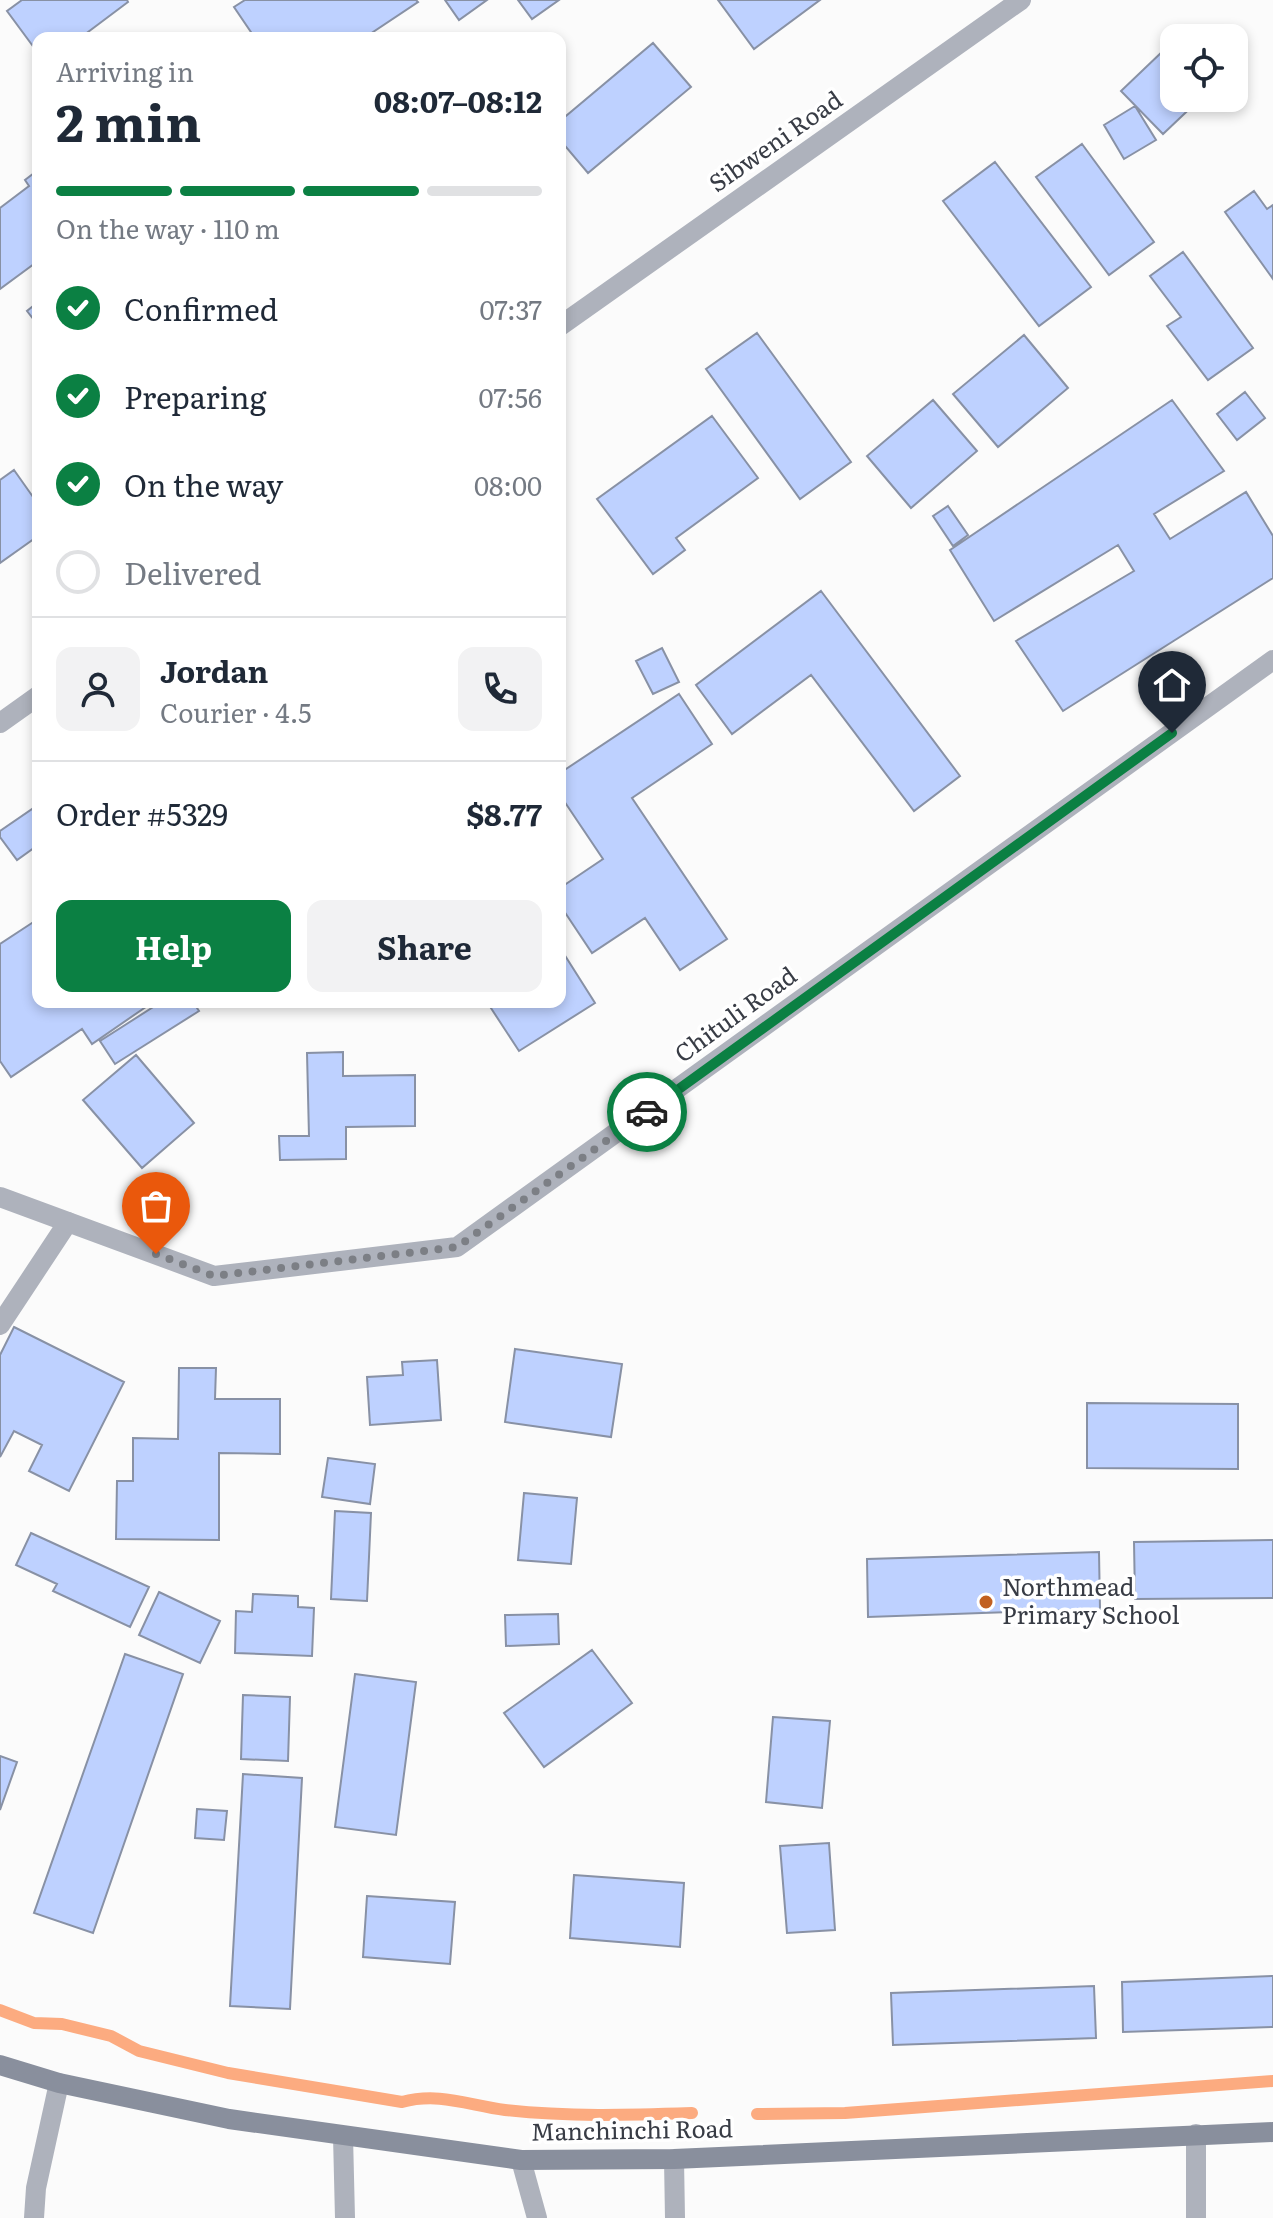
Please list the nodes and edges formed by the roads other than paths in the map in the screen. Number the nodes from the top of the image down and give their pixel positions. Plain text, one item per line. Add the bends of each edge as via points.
1 (1021, 0) edge
2 (566, 322) edge
3 (1273, 660) edge
4 (32, 700) edge
5 (0, 723) edge
6 (0, 1197) edge
7 (68, 1222) junction
8 (0, 1325) edge
9 (0, 2065) edge
10 (59, 2083) junction
11 (1273, 2132) edge
12 (1196, 2134) junction
13 (343, 2136) junction
14 (674, 2159) junction
15 (521, 2160) junction
16 (34, 2218) edge
17 (345, 2218) edge
18 (537, 2218) edge
19 (675, 2218) edge
20 (1196, 2218) edge

1 - 2 street, Sibweni Road
3 - 7 street, Chituli Road via 457,1247 214,1276
4 - 5 street
6 - 7 street, Chituli Road
7 - 8 street
9 - 10 main road, Manchinchi Road
10 - 13 main road, Manchinchi Road via 229,2119
10 - 16 street
11 - 12 main road, Manchinchi Road
12 - 14 main road, Manchinchi Road
12 - 20 street
13 - 15 main road, Manchinchi Road
13 - 17 street
14 - 15 main road, Manchinchi Road
14 - 19 street
15 - 18 street

